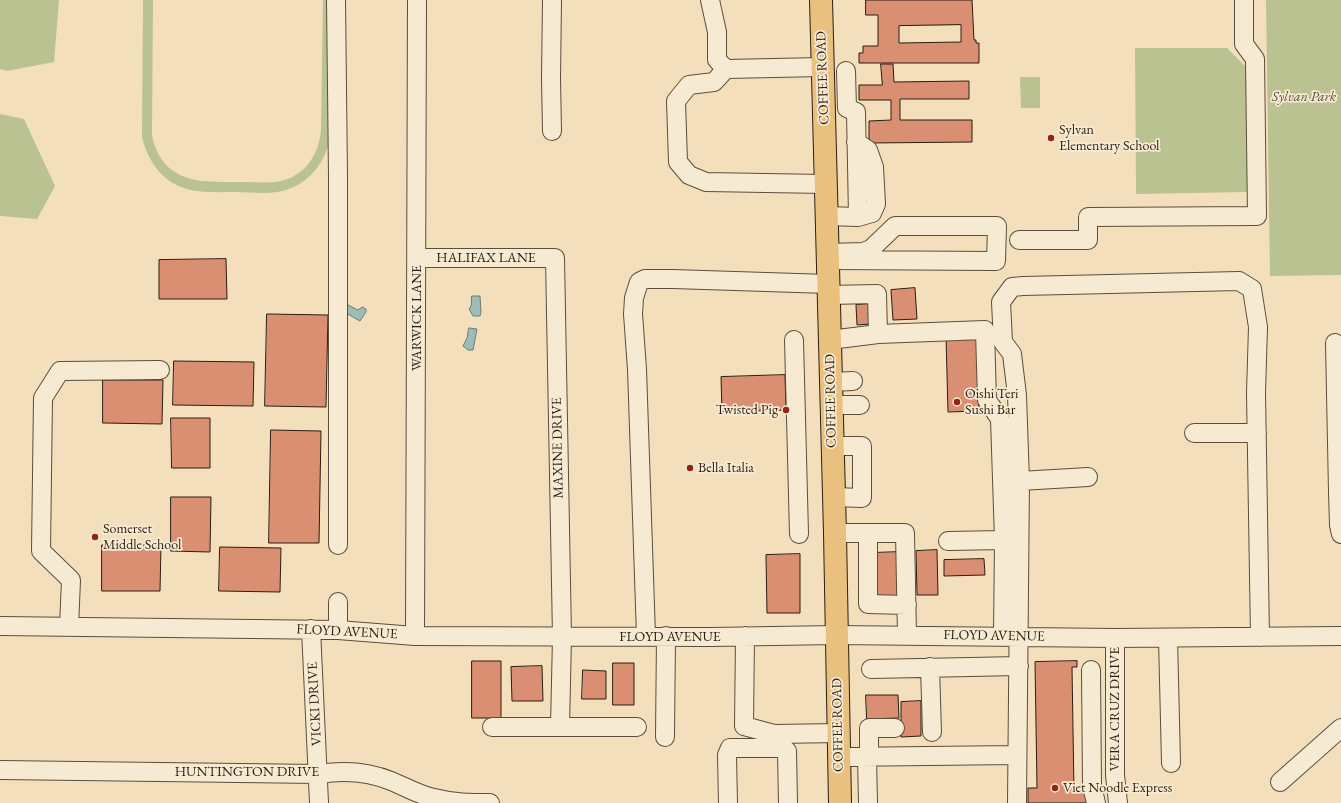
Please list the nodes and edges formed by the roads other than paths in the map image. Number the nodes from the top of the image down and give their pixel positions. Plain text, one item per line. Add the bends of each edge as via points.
1 (336, 0) edge
2 (417, 0) edge
3 (552, 0) edge
4 (710, 0) edge
5 (821, 0) edge
6 (1244, 0) edge
7 (822, 66) junction
8 (726, 69) junction
9 (846, 71) dead end
10 (552, 131) dead end
11 (826, 184) junction
12 (826, 216) junction
13 (1018, 240) dead end
14 (827, 257) junction
15 (417, 258) junction
16 (554, 258) joint
17 (828, 290) junction
18 (878, 334) junction
19 (794, 340) dead end
20 (830, 340) junction
21 (1335, 343) dead end
22 (160, 370) dead end
23 (853, 381) dead end
24 (831, 382) junction
25 (831, 405) junction
26 (860, 405) dead end
27 (1194, 433) dead end
28 (1257, 433) junction
29 (832, 446) junction
30 (1088, 477) dead end
31 (1020, 481) junction
32 (1339, 492) edge
33 (834, 497) junction
34 (835, 533) junction
35 (868, 533) junction
36 (799, 534) dead end
37 (1341, 534) edge
38 (1004, 540) junction
39 (948, 541) dead end
40 (338, 545) dead end
41 (338, 602) dead end
42 (907, 605) junction
43 (0, 626) edge
44 (69, 627) junction
45 (311, 629) junction
46 (338, 630) junction
47 (836, 634) junction
48 (907, 635) junction
49 (416, 636) junction
50 (646, 636) junction
51 (666, 636) junction
52 (745, 636) junction
53 (1011, 636) junction
54 (1341, 636) edge
55 (562, 637) junction
56 (1260, 637) junction
57 (1114, 638) junction
58 (1168, 638) junction
59 (1018, 666) junction
60 (930, 667) junction
61 (871, 669) dead end
62 (1090, 670) dead end
63 (492, 727) dead end
64 (560, 727) junction
65 (638, 727) dead end
66 (895, 728) dead end
67 (1341, 728) edge
68 (932, 732) dead end
69 (839, 733) junction
70 (665, 736) dead end
71 (1016, 755) junction
72 (839, 757) junction
73 (868, 757) junction
74 (1171, 763) dead end
75 (0, 770) edge
76 (319, 774) junction
77 (1280, 782) dead end
78 (319, 803) edge
79 (490, 803) edge
80 (728, 803) edge
81 (788, 803) edge
82 (840, 803) edge
83 (868, 803) edge
84 (1017, 803) edge
85 (1096, 803) edge
86 (1118, 803) edge

1 - 40 street
2 - 15 street, WARWICK LANE
3 - 10 street
4 - 8 street via 717,32 717,60
5 - 7 main road, COFFEE ROAD
6 - 13 street via 1244,44 1256,59 1257,216 1088,218 1088,240
7 - 8 street
7 - 11 main road, COFFEE ROAD
8 - 11 street via 714,82 689,85 676,100 678,162 690,175 706,182
9 - 12 street via 847,108 856,112 856,142 868,150 874,167 876,204 872,213 858,217
11 - 12 main road, COFFEE ROAD
12 - 14 main road, COFFEE ROAD
14 - 14 street via 871,249 895,226 997,226 996,261
14 - 17 main road, COFFEE ROAD
15 - 16 street, HALIFAX LANE
15 - 49 street, WARWICK LANE
16 - 55 street, MAXINE DRIVE
17 - 18 street via 877,294
17 - 20 main road, COFFEE ROAD
17 - 50 street via 673,279 645,279 639,282 633,314
18 - 20 street
18 - 38 street via 985,330 987,400 1000,419
19 - 36 street
20 - 24 main road, COFFEE ROAD
21 - 32 street
22 - 44 street via 60,371 43,398 41,551 71,580
23 - 24 street
24 - 25 main road, COFFEE ROAD
25 - 26 street
25 - 29 main road, COFFEE ROAD
27 - 28 street
28 - 31 street via 1258,327 1252,289 1239,282 1012,288 1001,302 1003,342 1012,354 1017,388
28 - 56 street
29 - 33 main road, COFFEE ROAD
29 - 33 street via 862,446 862,498
30 - 31 street
31 - 53 street via 1019,610
32 - 37 street
33 - 34 main road, COFFEE ROAD
34 - 35 street
34 - 47 main road, COFFEE ROAD
35 - 42 street via 905,533
35 - 42 street via 868,604
38 - 39 street
38 - 53 street
41 - 46 street
42 - 48 street
43 - 44 street, FLOYD AVENUE
44 - 45 street, FLOYD AVENUE
45 - 46 street, FLOYD AVENUE
45 - 76 street, VICKI DRIVE
46 - 49 street, FLOYD AVENUE
47 - 48 street, FLOYD AVENUE
47 - 52 street, FLOYD AVENUE
47 - 69 main road, COFFEE ROAD
48 - 53 street, FLOYD AVENUE
49 - 55 street, FLOYD AVENUE
50 - 51 street, FLOYD AVENUE
50 - 55 street, FLOYD AVENUE
51 - 52 street, FLOYD AVENUE
51 - 70 street
52 - 69 street via 744,726 774,734
53 - 57 street, FLOYD AVENUE
53 - 59 street
54 - 56 street, FLOYD AVENUE
55 - 64 street, MAXINE DRIVE
56 - 58 street, FLOYD AVENUE
57 - 58 street, FLOYD AVENUE
57 - 86 street, VERA CRUZ DRIVE via 1115,775
58 - 74 street
59 - 60 street
59 - 71 street
60 - 61 street
60 - 68 street
62 - 85 street via 1092,786
63 - 64 street
64 - 65 street
66 - 73 street via 869,728
67 - 77 street
69 - 72 main road, COFFEE ROAD
71 - 73 street
71 - 84 street
72 - 73 street
72 - 82 main road, COFFEE ROAD
73 - 83 street
75 - 76 street, HUNTINGTON DRIVE
76 - 78 street, VICKI DRIVE
76 - 79 street, HUNTINGTON DRIVE via 336,771 371,774 433,798 455,802
80 - 81 street via 727,755 730,748 784,748 787,751

